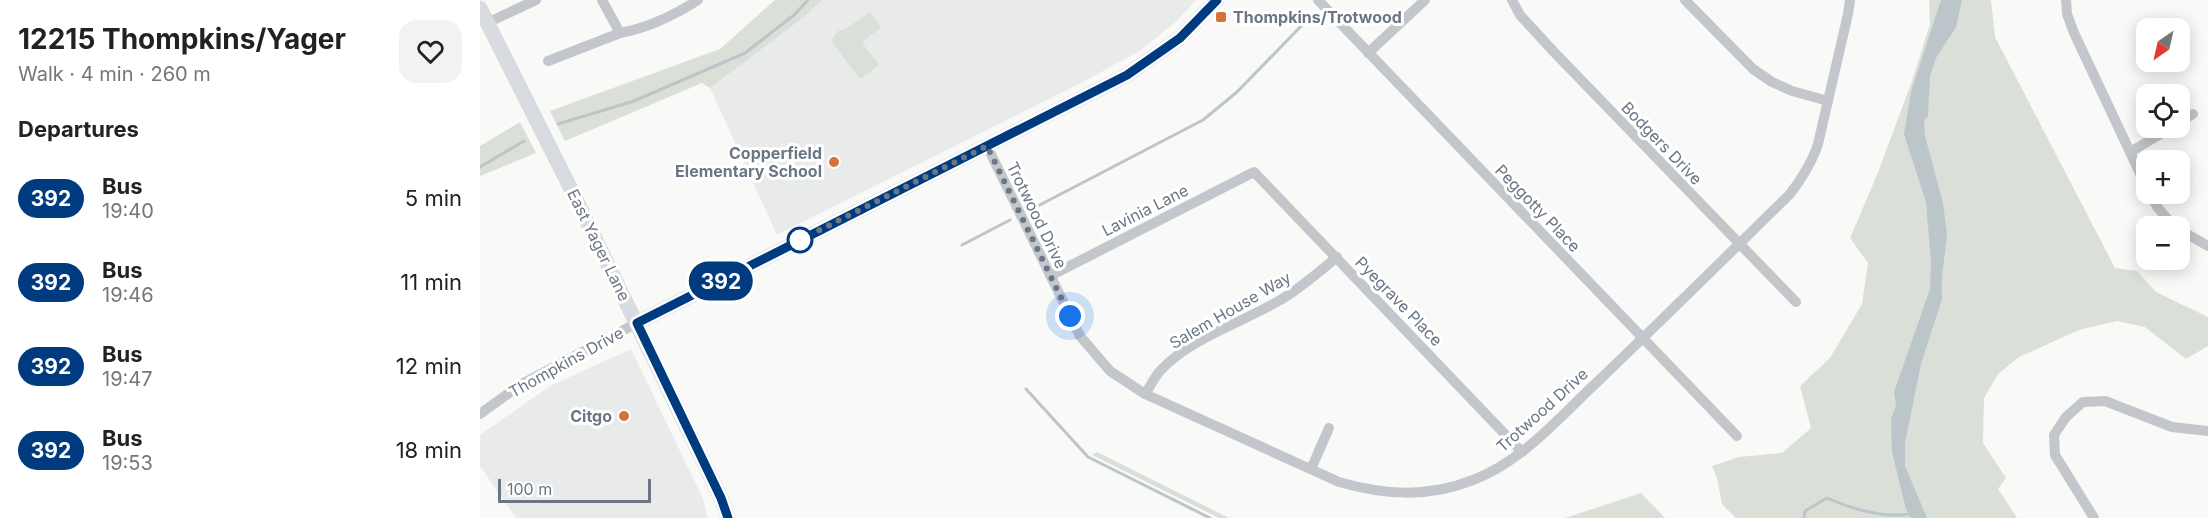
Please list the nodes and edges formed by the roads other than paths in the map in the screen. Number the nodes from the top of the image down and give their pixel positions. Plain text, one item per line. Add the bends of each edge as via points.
1 (536, 0) edge
2 (602, 0) edge
3 (698, 0) edge
4 (1217, 0) edge
5 (1318, 0) edge
6 (1425, 0) edge
7 (1512, 0) edge
8 (1686, 0) edge
9 (1850, 0) edge
10 (2066, 0) edge
11 (480, 8) edge
12 (488, 23) junction
13 (620, 33) junction
14 (1368, 53) junction
15 (548, 61) dead end
16 (1828, 101) junction
17 (2193, 114) dead end
18 (2190, 116) edge
19 (2154, 138) edge
20 (987, 146) junction
21 (2130, 152) junction
22 (2136, 165) edge
23 (1254, 172) joint
24 (2156, 204) edge
25 (2165, 216) edge
26 (2190, 236) edge
27 (1739, 244) junction
28 (2208, 246) edge
29 (1337, 257) junction
30 (1050, 276) junction
31 (1796, 302) dead end
32 (637, 323) junction
33 (1643, 338) junction
34 (1145, 394) junction
35 (480, 414) edge
36 (1329, 428) dead end
37 (2208, 431) edge
38 (1737, 436) dead end
39 (1522, 452) junction
40 (1311, 470) junction
41 (728, 518) edge
42 (2094, 518) edge

1 - 12 street
2 - 13 street
3 - 13 street via 657,22
4 - 20 street, Thompkins Drive via 1188,32 1148,62
5 - 14 street, Peggotty Place
6 - 14 street
7 - 27 street, Bodgers Drive via 1520,15 1554,52
8 - 16 street via 1753,69 1792,91
9 - 16 street, Trotwood Drive
10 - 21 street via 2074,33
11 - 12 street, East Yager Lane
12 - 32 street, East Yager Lane
13 - 15 street
14 - 33 street, Peggotty Place
16 - 27 street, Trotwood Drive via 1813,161 1805,174
17 - 18 street
19 - 21 street
20 - 30 street, Trotwood Drive
20 - 32 street, Thompkins Drive
21 - 22 street
23 - 29 street, Pyegrave Place
23 - 30 street, Lavinia Lane
24 - 25 street
26 - 28 street
27 - 31 street, Bodgers Drive
27 - 33 street, Trotwood Drive
29 - 34 street, Salem House Way via 1282,299 1190,347 1160,372
29 - 39 street, Pyegrave Place
30 - 34 street, Trotwood Drive via 1080,336 1110,370
32 - 35 street, Thompkins Drive via 519,385
32 - 41 street, East Yager Lane
33 - 38 street, Peggotty Place
33 - 39 street, Trotwood Drive
34 - 40 street, Trotwood Drive
36 - 40 street
37 - 42 street via 2172,427 2104,400 2083,402 2054,435 2055,455
39 - 40 street, Trotwood Drive via 1474,480 1421,493 1367,490

